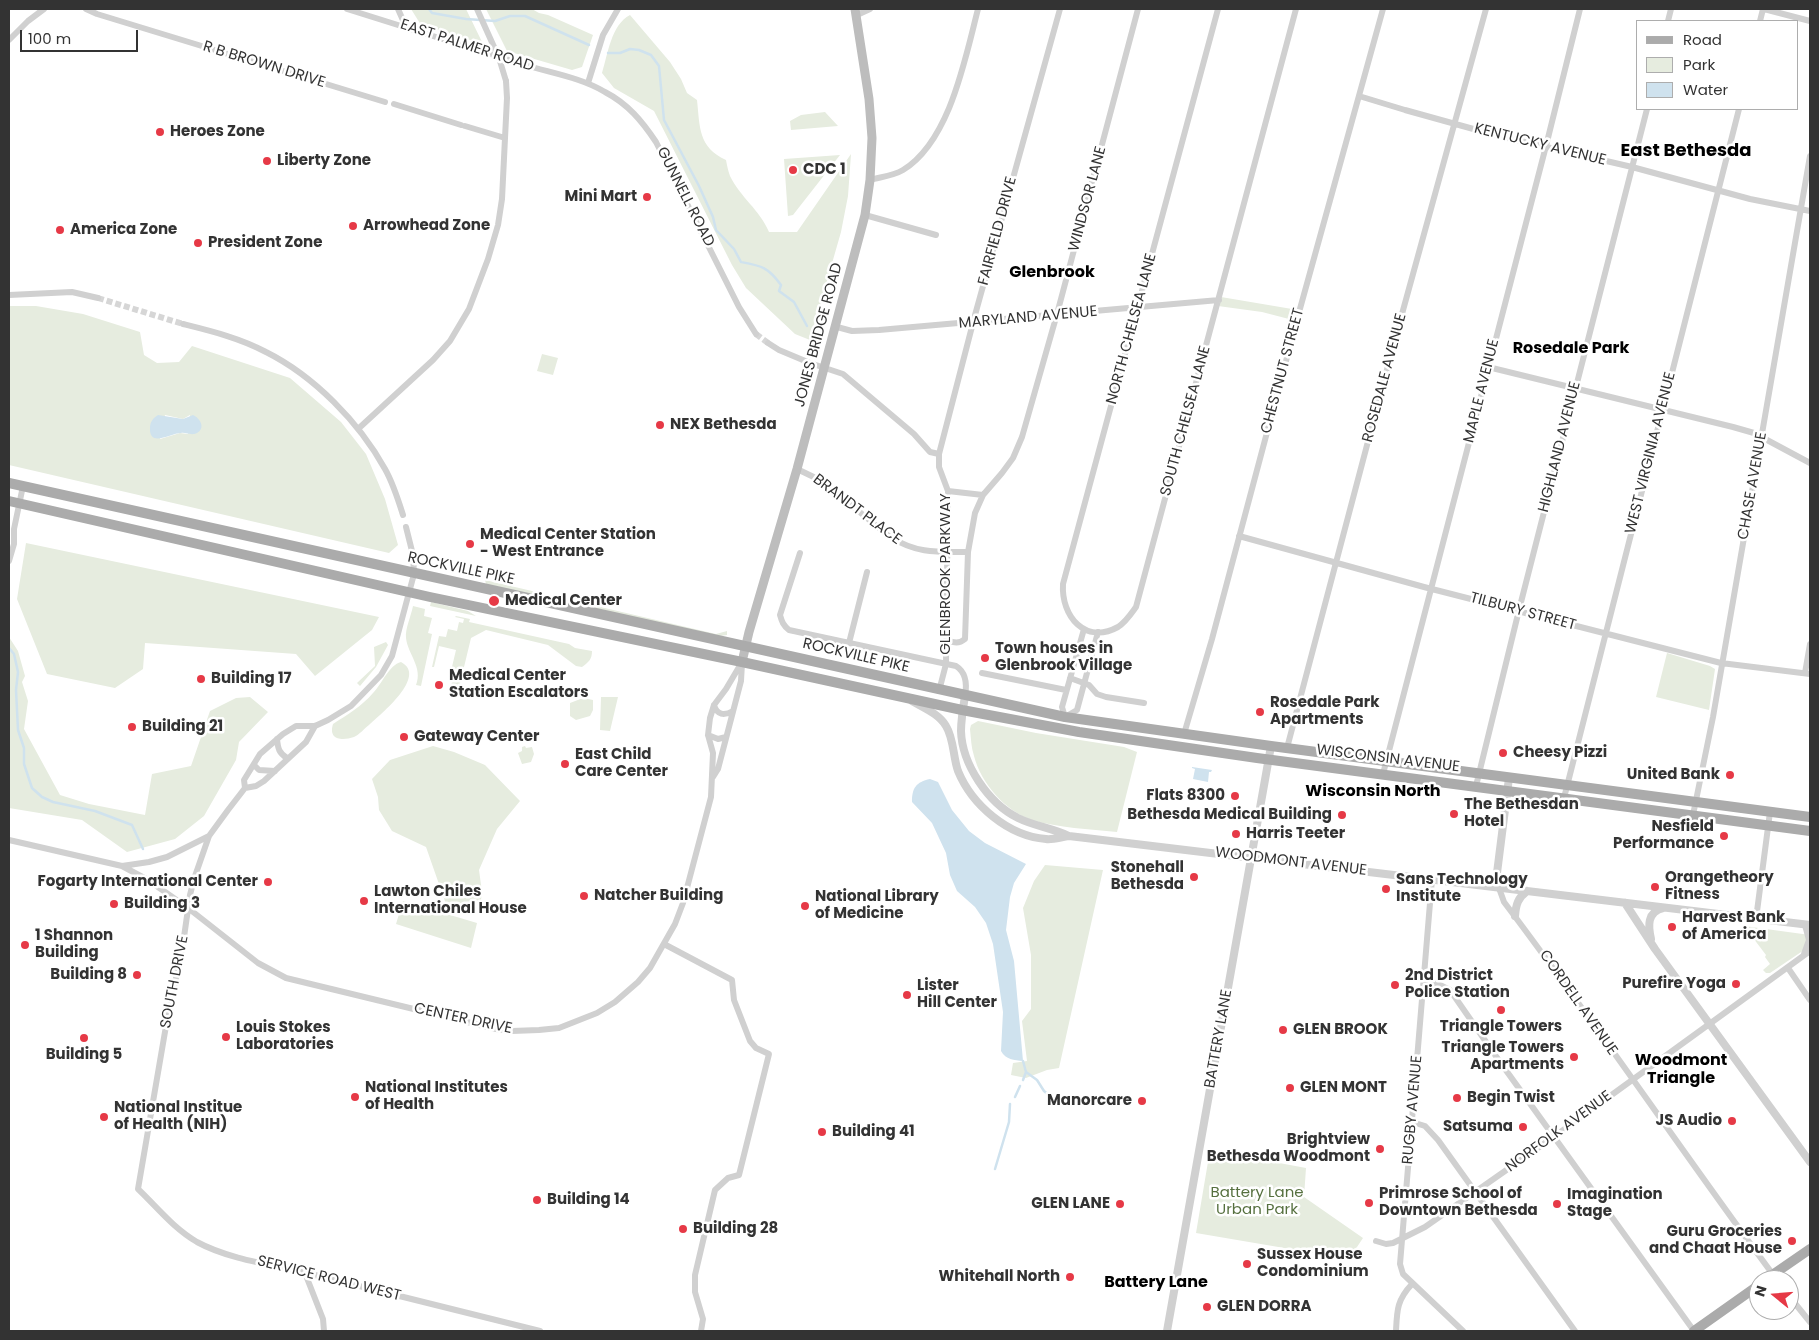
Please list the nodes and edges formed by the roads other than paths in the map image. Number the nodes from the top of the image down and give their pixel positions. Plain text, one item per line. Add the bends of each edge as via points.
1 (44, 9) edge
2 (86, 9) edge
3 (347, 9) edge
4 (398, 9) edge
5 (477, 9) edge
6 (618, 9) edge
7 (870, 9) edge
8 (978, 9) edge
9 (1060, 9) edge
10 (1138, 9) edge
11 (1218, 9) edge
12 (1296, 9) edge
13 (1383, 9) edge
14 (1486, 9) edge
15 (1580, 9) edge
16 (1763, 9) edge
17 (856, 12) edge
18 (1810, 21) edge
19 (406, 27) junction
20 (9, 40) edge
21 (588, 83) junction
22 (1359, 96) junction
23 (385, 102) dead end
24 (394, 104) dead end
25 (1647, 110) edge
26 (1738, 110) edge
27 (1455, 123) junction
28 (506, 138) junction
29 (1546, 146) junction
30 (1810, 156) edge
31 (1632, 167) junction
32 (870, 180) junction
33 (1719, 190) junction
34 (1801, 209) junction
35 (1810, 211) edge
36 (865, 215) junction
37 (936, 235) dead end
38 (9, 295) edge
39 (98, 298) tunnel mouth
40 (1219, 300) junction
41 (1137, 308) junction
42 (1057, 314) junction
43 (973, 323) junction
44 (183, 324) tunnel mouth
45 (837, 327) junction
46 (756, 334) tunnel mouth
47 (768, 343) tunnel mouth
48 (824, 367) junction
49 (1488, 367) junction
50 (1575, 388) junction
51 (1662, 410) junction
52 (358, 429) junction
53 (1761, 437) junction
54 (939, 454) junction
55 (1810, 463) edge
56 (797, 469) junction
57 (9, 483) edge
58 (23, 486) junction
59 (948, 491) junction
60 (983, 494) junction
61 (9, 501) edge
62 (20, 503) junction
63 (403, 515) dead end
64 (406, 527) dead end
65 (14, 529) junction
66 (9, 535) edge
67 (1239, 536) junction
68 (947, 552) junction
69 (968, 552) junction
70 (800, 553) dead end
71 (9, 561) edge
72 (1336, 562) junction
73 (867, 572) dead end
74 (414, 574) junction
75 (1432, 588) junction
76 (410, 592) junction
77 (1519, 610) junction
78 (1084, 630) junction
79 (1098, 632) junction
80 (1605, 634) junction
81 (947, 640) junction
82 (849, 643) junction
83 (1810, 644) edge
84 (746, 646) junction
85 (742, 662) junction
86 (946, 664) junction
87 (1721, 664) junction
88 (982, 673) dead end
89 (1808, 674) edge
90 (1070, 678) junction
91 (1084, 682) junction
92 (1066, 690) junction
93 (940, 691) junction
94 (965, 696) junction
95 (904, 697) junction
96 (1144, 703) dead end
97 (714, 705) junction
98 (962, 710) junction
99 (733, 711) junction
100 (1065, 717) junction
101 (315, 726) junction
102 (1062, 729) junction
103 (1184, 734) junction
104 (708, 735) junction
105 (726, 737) junction
106 (278, 739) junction
107 (1270, 746) junction
108 (1181, 748) junction
109 (1287, 748) junction
110 (288, 758) junction
111 (1268, 759) junction
112 (1387, 761) junction
113 (254, 765) junction
114 (275, 770) junction
115 (1479, 773) junction
116 (1383, 774) junction
117 (713, 777) junction
118 (1509, 778) junction
119 (1567, 785) junction
120 (1476, 786) junction
121 (245, 788) junction
122 (1507, 790) junction
123 (1564, 798) junction
124 (1696, 802) junction
125 (1770, 812) junction
126 (1693, 815) junction
127 (1810, 817) edge
128 (1768, 825) junction
129 (1810, 831) edge
130 (209, 836) junction
131 (1069, 836) junction
132 (9, 840) edge
133 (1251, 858) junction
134 (122, 866) junction
135 (1432, 879) junction
136 (1499, 888) junction
137 (1527, 891) junction
138 (1625, 903) junction
139 (188, 908) junction
140 (1664, 908) junction
141 (1515, 916) junction
142 (1756, 919) junction
143 (1808, 925) edge
144 (1652, 943) junction
145 (664, 944) junction
146 (1810, 951) edge
147 (1803, 957) junction
148 (1788, 968) junction
149 (1424, 982) junction
150 (1810, 1000) edge
151 (1710, 1024) junction
152 (1632, 1080) junction
153 (1412, 1122) junction
154 (1555, 1136) junction
155 (1810, 1162) edge
156 (138, 1188) joint
157 (1476, 1192) junction
158 (1402, 1239) junction
159 (1376, 1241) dead end
160 (1810, 1249) edge
161 (1766, 1270) edge
162 (1782, 1270) edge
163 (305, 1272) junction
164 (1412, 1284) junction
165 (1749, 1292) edge
166 (1799, 1308) edge
167 (1810, 1322) edge
168 (324, 1331) edge
169 (540, 1331) edge
170 (701, 1331) edge
171 (1167, 1331) edge
172 (1396, 1331) edge
173 (1463, 1331) edge
174 (1575, 1331) edge
175 (1694, 1331) edge

1 - 20 street
2 - 23 street, R B BROWN DRIVE
3 - 19 street, EAST PALMER ROAD
4 - 19 street
5 - 28 street, bridge via 506,81
6 - 21 street via 604,35
7 - 17 street
8 - 32 street via 957,88 944,120 912,163 901,171
9 - 43 street, FAIRFIELD DRIVE
10 - 42 street, WINDSOR LANE
11 - 41 street, NORTH CHELSEA LANE
12 - 40 street, SOUTH CHELSEA LANE
13 - 22 street, CHESTNUT STREET
14 - 27 street, ROSEDALE AVENUE
15 - 29 street, MAPLE AVENUE
16 - 18 street
17 - 32 main road, JONES BRIDGE ROAD via 869,99 872,138
19 - 21 street, EAST PALMER ROAD
21 - 46 street, GUNNELL ROAD via 629,108 656,142
22 - 27 street, KENTUCKY AVENUE
22 - 67 street, CHESTNUT STREET
24 - 28 street
25 - 31 street, HIGHLAND AVENUE
26 - 33 street, WEST VIRGINIA AVENUE
27 - 29 street, KENTUCKY AVENUE
27 - 72 street, ROSEDALE AVENUE
28 - 52 street via 498,225 469,309 450,341 433,360
29 - 31 street, KENTUCKY AVENUE
29 - 49 street, MAPLE AVENUE
30 - 34 street, CHASE AVENUE
31 - 33 street, KENTUCKY AVENUE
31 - 50 street, HIGHLAND AVENUE
32 - 36 main road, JONES BRIDGE ROAD
33 - 34 street, KENTUCKY AVENUE
33 - 51 street, WEST VIRGINIA AVENUE
34 - 35 street, KENTUCKY AVENUE
34 - 53 street, CHASE AVENUE
36 - 37 street
36 - 45 main road, JONES BRIDGE ROAD
38 - 39 street via 72,292
40 - 41 street, MARYLAND AVENUE
40 - 79 street, SOUTH CHELSEA LANE via 1136,606 1118,627
41 - 42 street, MARYLAND AVENUE
41 - 78 street, NORTH CHELSEA LANE via 1063,584 1066,609
42 - 43 street, MARYLAND AVENUE
42 - 60 street, WINDSOR LANE via 1019,445 1002,473
43 - 45 street, MARYLAND AVENUE via 862,331
43 - 54 street, FAIRFIELD DRIVE
44 - 52 street via 267,352 328,396
45 - 48 main road, JONES BRIDGE ROAD
47 - 48 street
48 - 54 street via 843,374 914,434 930,452
48 - 56 main road, JONES BRIDGE ROAD
49 - 50 street
49 - 75 street, MAPLE AVENUE
50 - 51 street
50 - 77 street, HIGHLAND AVENUE
51 - 53 street via 1734,427
51 - 80 street, WEST VIRGINIA AVENUE
52 - 63 street via 386,470
53 - 55 street
53 - 87 street, CHASE AVENUE
54 - 59 street, GLENBROOK PARKWAY via 939,467
56 - 68 street, BRANDT PLACE via 822,481 900,543 920,550
56 - 84 main road, JONES BRIDGE ROAD
57 - 58 main road, ROCKVILLE PIKE
58 - 62 street
58 - 74 main road, ROCKVILLE PIKE
59 - 60 street
59 - 68 street, GLENBROOK PARKWAY
60 - 69 street, WINDSOR LANE via 975,513
61 - 62 main road, ROCKVILLE PIKE
62 - 65 street
62 - 76 main road, ROCKVILLE PIKE
64 - 74 street, SOUTH DRIVE
65 - 66 street
65 - 71 street
67 - 72 street, TILBURY STREET
67 - 103 street, CHESTNUT STREET
68 - 69 street
68 - 81 street, GLENBROOK PARKWAY
69 - 81 street, WINDSOR LANE via 965,639 956,643
70 - 82 street via 780,615 782,624 789,630
72 - 75 street, TILBURY STREET
72 - 109 street, ROSEDALE AVENUE
73 - 82 street
74 - 76 street, SOUTH DRIVE
74 - 84 main road, ROCKVILLE PIKE
75 - 77 street, TILBURY STREET
75 - 112 street, MAPLE AVENUE
76 - 85 main road, ROCKVILLE PIKE
76 - 101 street, SOUTH DRIVE via 392,656 381,675 351,706
77 - 80 street, TILBURY STREET
77 - 115 street, HIGHLAND AVENUE
78 - 79 street
78 - 90 street
79 - 91 street
80 - 87 street, TILBURY STREET
80 - 119 street, WEST VIRGINIA AVENUE
81 - 86 street, GLENBROOK PARKWAY
82 - 86 street
83 - 89 street
84 - 85 main road, JONES BRIDGE ROAD
84 - 93 main road, ROCKVILLE PIKE
85 - 95 main road, ROCKVILLE PIKE
85 - 97 street, CENTER DRIVE
85 - 99 street, CENTER DRIVE
86 - 93 street, GLENBROOK PARKWAY
86 - 94 street via 962,670 966,680
87 - 89 street, TILBURY STREET
87 - 124 street, CHASE AVENUE
88 - 92 street
90 - 91 street
90 - 92 street
91 - 96 street via 1097,694
91 - 100 street via 1077,710
92 - 100 street via 1062,707
93 - 94 main road, ROCKVILLE PIKE
94 - 98 street, WOODMONT AVENUE
94 - 100 main road, WISCONSIN AVENUE
95 - 98 main road, ROCKVILLE PIKE
95 - 131 street, WOODMONT AVENUE via 933,712 946,725 955,762 964,782 993,817 1038,838
97 - 99 street via 719,713
97 - 104 street, CENTER DRIVE
98 - 102 main road, WISCONSIN AVENUE
98 - 131 street, WOODMONT AVENUE via 965,752 986,793 998,806 1017,818
99 - 105 street, CENTER DRIVE
100 - 102 main road
100 - 103 main road, WISCONSIN AVENUE
101 - 106 street, SOUTH DRIVE via 296,726
101 - 110 street, SOUTH DRIVE via 306,742
102 - 108 main road, WISCONSIN AVENUE
103 - 107 main road, WISCONSIN AVENUE
103 - 108 main road
104 - 105 street via 718,739
104 - 117 street, CENTER DRIVE via 713,753
105 - 117 street, CENTER DRIVE via 718,770
106 - 110 street via 281,754
106 - 113 street, SOUTH DRIVE via 260,754
107 - 109 main road, WISCONSIN AVENUE
107 - 111 street, BATTERY LANE
108 - 111 main road, WISCONSIN AVENUE
109 - 112 main road, WISCONSIN AVENUE
110 - 114 street, SOUTH DRIVE
111 - 116 main road, WISCONSIN AVENUE
111 - 133 street, BATTERY LANE
112 - 115 main road, WISCONSIN AVENUE
112 - 116 street, MAPLE AVENUE
113 - 114 street via 259,770
113 - 121 street, SOUTH DRIVE via 244,780
114 - 121 street, SOUTH DRIVE via 256,786
115 - 118 main road, WISCONSIN AVENUE
115 - 120 street, HIGHLAND AVENUE
116 - 120 main road, WISCONSIN AVENUE
117 - 145 street, CENTER DRIVE via 683,903
118 - 119 main road, WISCONSIN AVENUE
118 - 122 street, CORDELL AVENUE
119 - 123 street, WEST VIRGINIA AVENUE
119 - 124 main road, WISCONSIN AVENUE
120 - 122 main road, WISCONSIN AVENUE
121 - 130 street, SOUTH DRIVE
122 - 123 main road, WISCONSIN AVENUE
122 - 136 street, CORDELL AVENUE via 1496,873
123 - 126 main road, WISCONSIN AVENUE
124 - 125 main road, WISCONSIN AVENUE
124 - 126 street, CHASE AVENUE
125 - 127 main road, WISCONSIN AVENUE
125 - 128 street
126 - 128 main road, WISCONSIN AVENUE
128 - 129 main road, WISCONSIN AVENUE
128 - 142 street
130 - 134 street, CENTER DRIVE via 167,857
130 - 139 street, SOUTH DRIVE
131 - 133 street, WOODMONT AVENUE
132 - 134 street, CENTER DRIVE
133 - 135 street, WOODMONT AVENUE
133 - 171 street, BATTERY LANE
134 - 139 street, CENTER DRIVE
135 - 136 street, WOODMONT AVENUE
135 - 149 street, RUGBY AVENUE
136 - 137 street, WOODMONT AVENUE
136 - 141 street, CORDELL AVENUE via 1504,902
137 - 138 street, WOODMONT AVENUE
137 - 141 street via 1520,897
138 - 140 street, WOODMONT AVENUE
138 - 144 street
139 - 145 street, CENTER DRIVE via 258,963 286,978 512,1031 559,1028 597,1013 638,982
139 - 156 street, SOUTH DRIVE
140 - 142 street, WOODMONT AVENUE
140 - 144 street via 1656,910 1648,921
141 - 152 street, CORDELL AVENUE
142 - 143 street, WOODMONT AVENUE
143 - 147 street via 1809,940
144 - 151 street
145 - 170 street via 732,980 734,1000 750,1041 769,1054 739,1175 728,1178 715,1190 695,1275 695,1292 703,1319
146 - 147 street, NORFOLK AVENUE
147 - 148 street, NORFOLK AVENUE
148 - 150 street
148 - 151 street, NORFOLK AVENUE
149 - 153 street, RUGBY AVENUE
149 - 154 street via 1450,990
151 - 152 street, NORFOLK AVENUE
151 - 155 street
152 - 154 street, NORFOLK AVENUE
152 - 161 street, CORDELL AVENUE
153 - 157 street via 1424,1125 1432,1132
153 - 158 street, RUGBY AVENUE
154 - 157 street, NORFOLK AVENUE
154 - 175 street
156 - 163 street, SERVICE ROAD WEST via 159,1212 197,1242 261,1263
157 - 158 street, NORFOLK AVENUE
157 - 174 street
158 - 159 street via 1386,1244
158 - 164 street, RUGBY AVENUE via 1401,1270
160 - 162 main road
163 - 168 street via 323,1319
163 - 169 street, SERVICE ROAD WEST
164 - 172 street via 1402,1295
164 - 173 street, RUGBY AVENUE
165 - 175 main road
166 - 167 street

